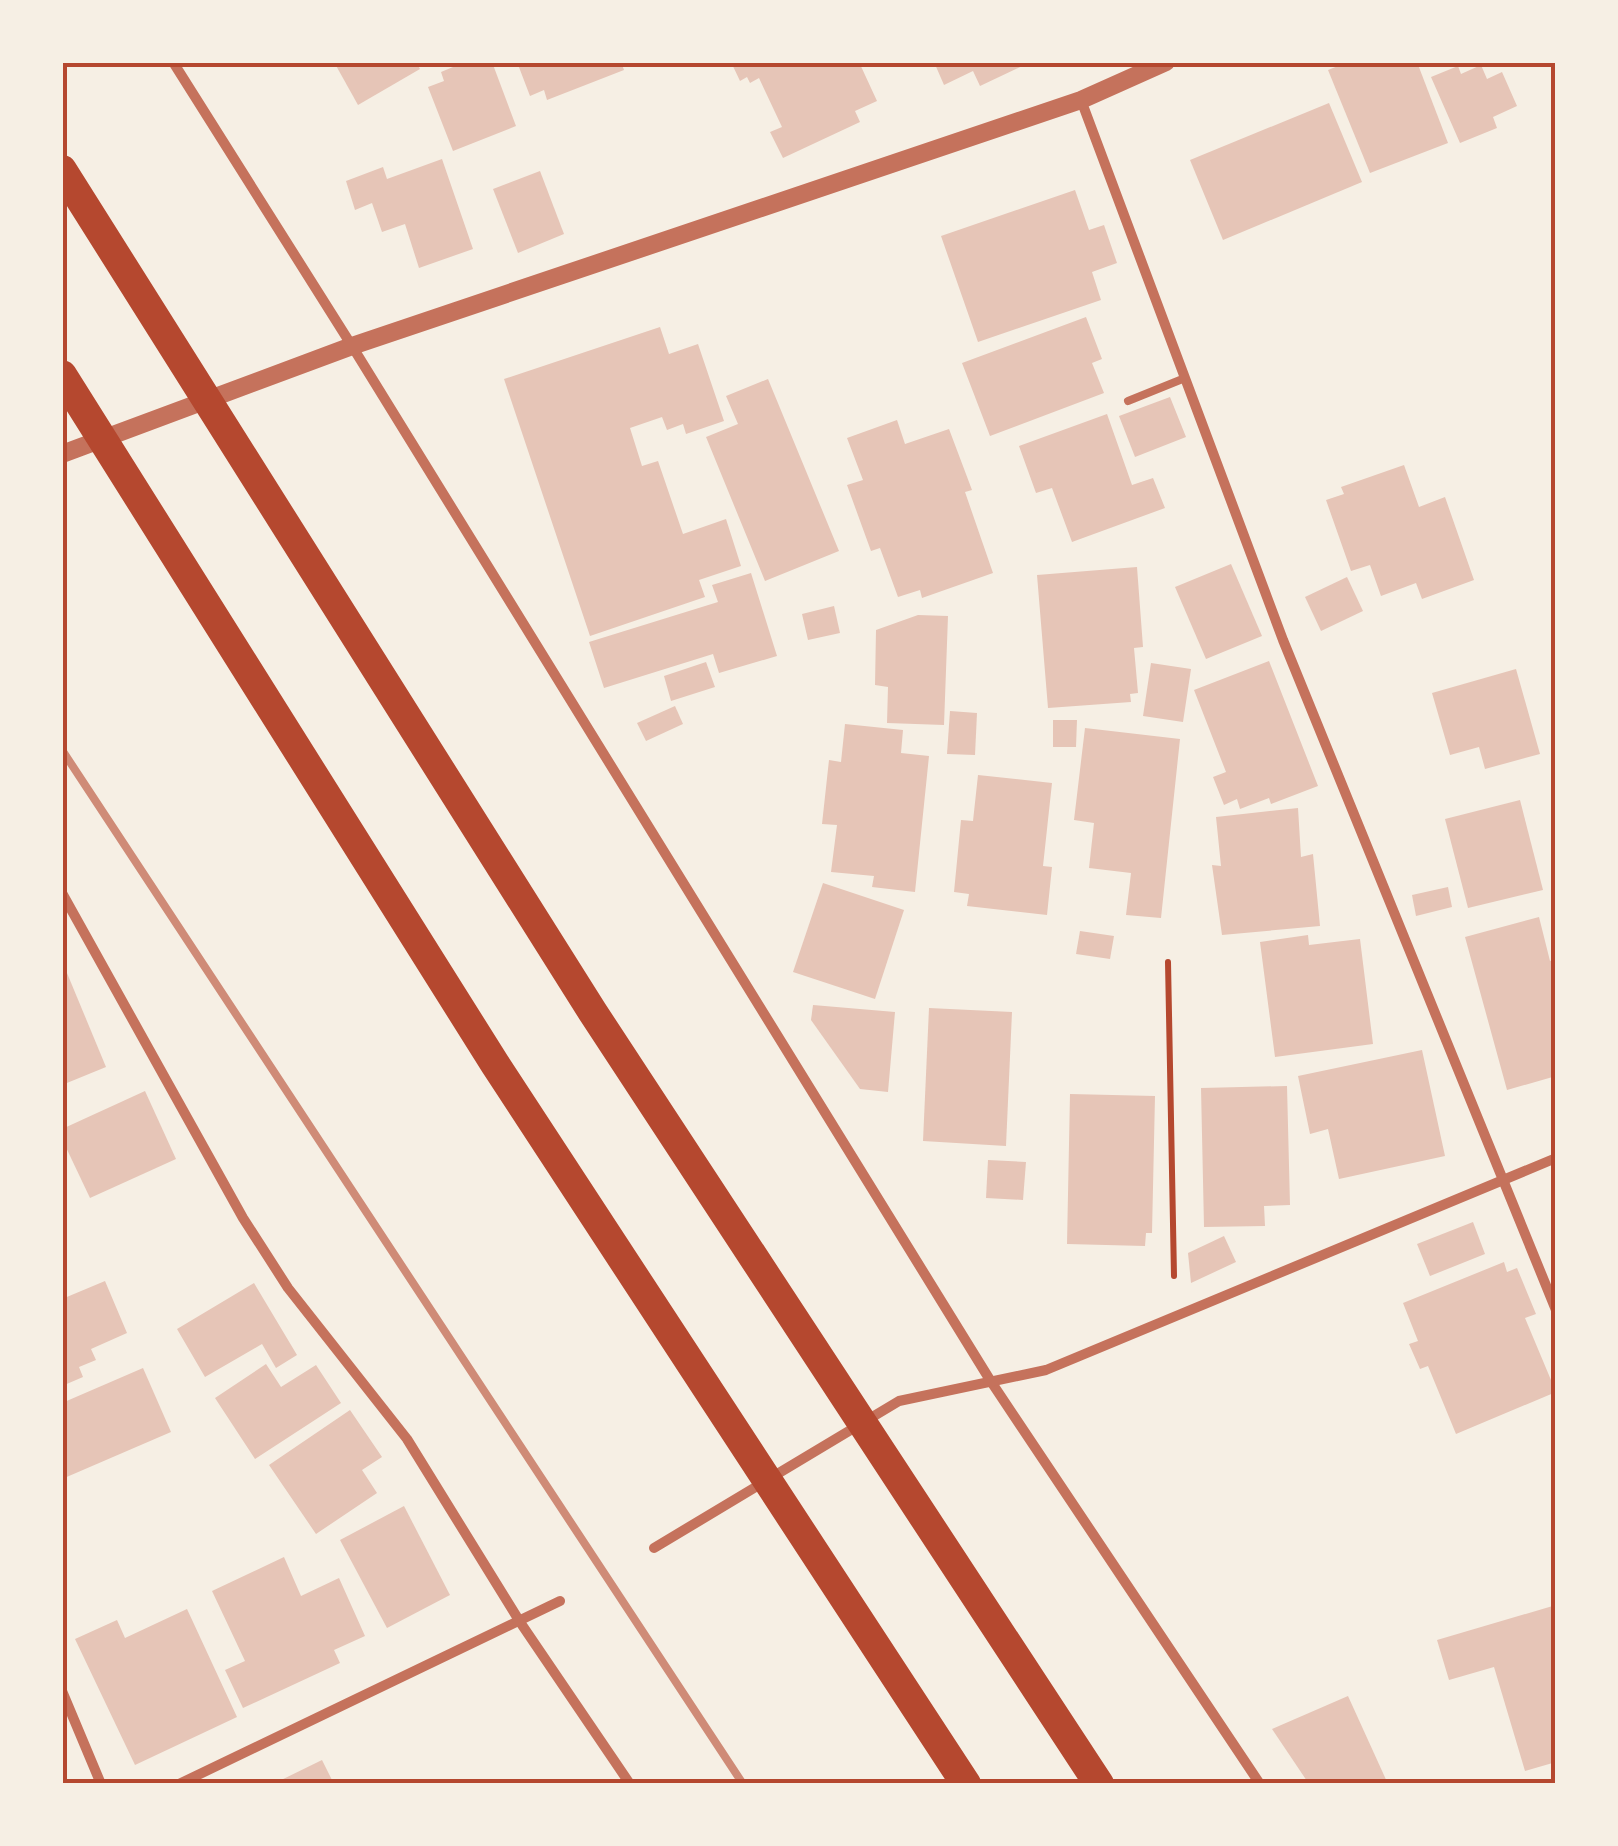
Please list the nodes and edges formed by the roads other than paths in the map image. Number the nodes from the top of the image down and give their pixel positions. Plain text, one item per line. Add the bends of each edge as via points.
1 (173, 62) edge
2 (1166, 62) edge
3 (1081, 100) junction
4 (62, 170) edge
5 (352, 346) junction
6 (62, 375) edge
7 (1185, 378) junction
8 (1128, 401) dead end
9 (62, 454) edge
10 (62, 893) edge
11 (1556, 1158) edge
12 (1502, 1178) junction
13 (1556, 1310) edge
14 (990, 1380) junction
15 (654, 1548) dead end
16 (560, 1600) dead end
17 (520, 1622) junction
18 (62, 1691) edge
19 (101, 1784) edge
20 (179, 1784) edge
21 (630, 1784) edge
22 (966, 1784) edge
23 (1099, 1784) edge
24 (1260, 1784) edge

1 - 5 street
2 - 3 street
3 - 5 street
3 - 7 street
4 - 23 highway via 592,1011
5 - 9 street
5 - 14 street
6 - 22 highway via 495,1064
7 - 8 lane
7 - 12 street via 1283,640
10 - 17 street via 243,1218 288,1288 407,1439
11 - 12 street
12 - 13 street
12 - 14 street via 1046,1370
14 - 15 street via 899,1400
14 - 24 street
16 - 17 street
17 - 20 street
17 - 21 street
18 - 19 street

